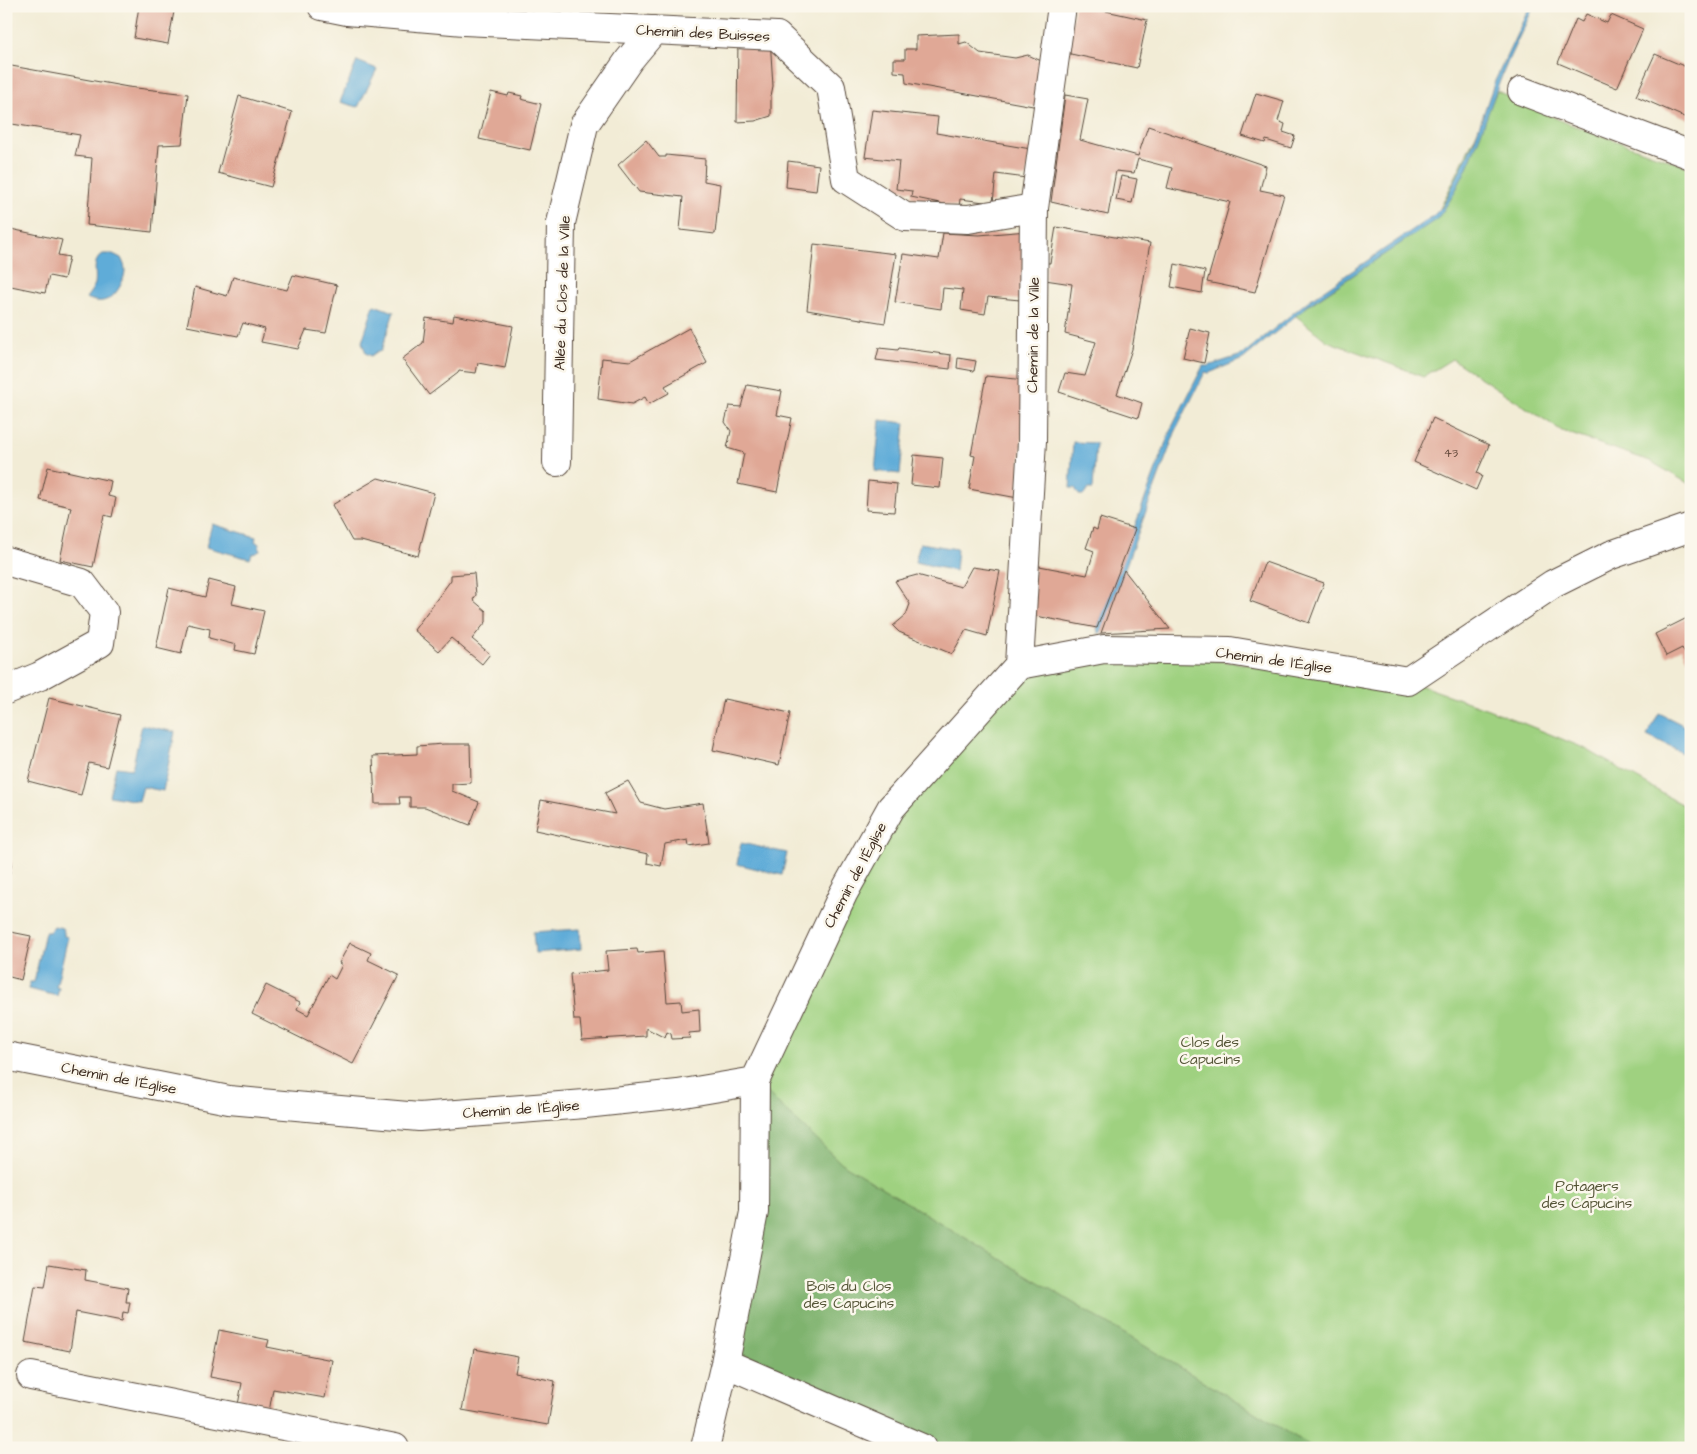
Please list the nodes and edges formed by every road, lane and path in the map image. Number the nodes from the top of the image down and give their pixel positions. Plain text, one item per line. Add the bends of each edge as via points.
1 (1062, 6) edge
2 (339, 8) edge
3 (654, 30) junction
4 (1522, 91) dead end
5 (1691, 155) edge
6 (1034, 208) junction
7 (557, 462) dead end
8 (1691, 527) edge
9 (6, 561) edge
10 (1019, 665) junction
11 (6, 690) edge
12 (6, 1056) edge
13 (755, 1081) junction
14 (725, 1363) junction
15 (31, 1376) dead end
16 (395, 1448) edge
17 (705, 1448) edge
18 (922, 1448) edge

1 - 6 street, Chemin de la Ville
2 - 3 street, Chemin des Buisses via 464,21
3 - 6 street, Chemin des Buisses via 777,36 830,87 846,179 905,217 968,219
3 - 7 street, Allée du Clos de la Ville via 584,125 561,223
4 - 5 street
6 - 10 street, Chemin de la Ville via 1032,441
8 - 10 street, Chemin de l'Église via 1611,556 1553,584 1408,681 1230,651 1104,649
9 - 11 street via 82,583 104,612 100,643 40,676
10 - 13 street, Chemin de l'Église via 890,808 843,894
12 - 13 street, Chemin de l'Église via 229,1100 419,1117 585,1104
13 - 14 street via 754,1212
14 - 17 street
14 - 18 street
15 - 16 street

